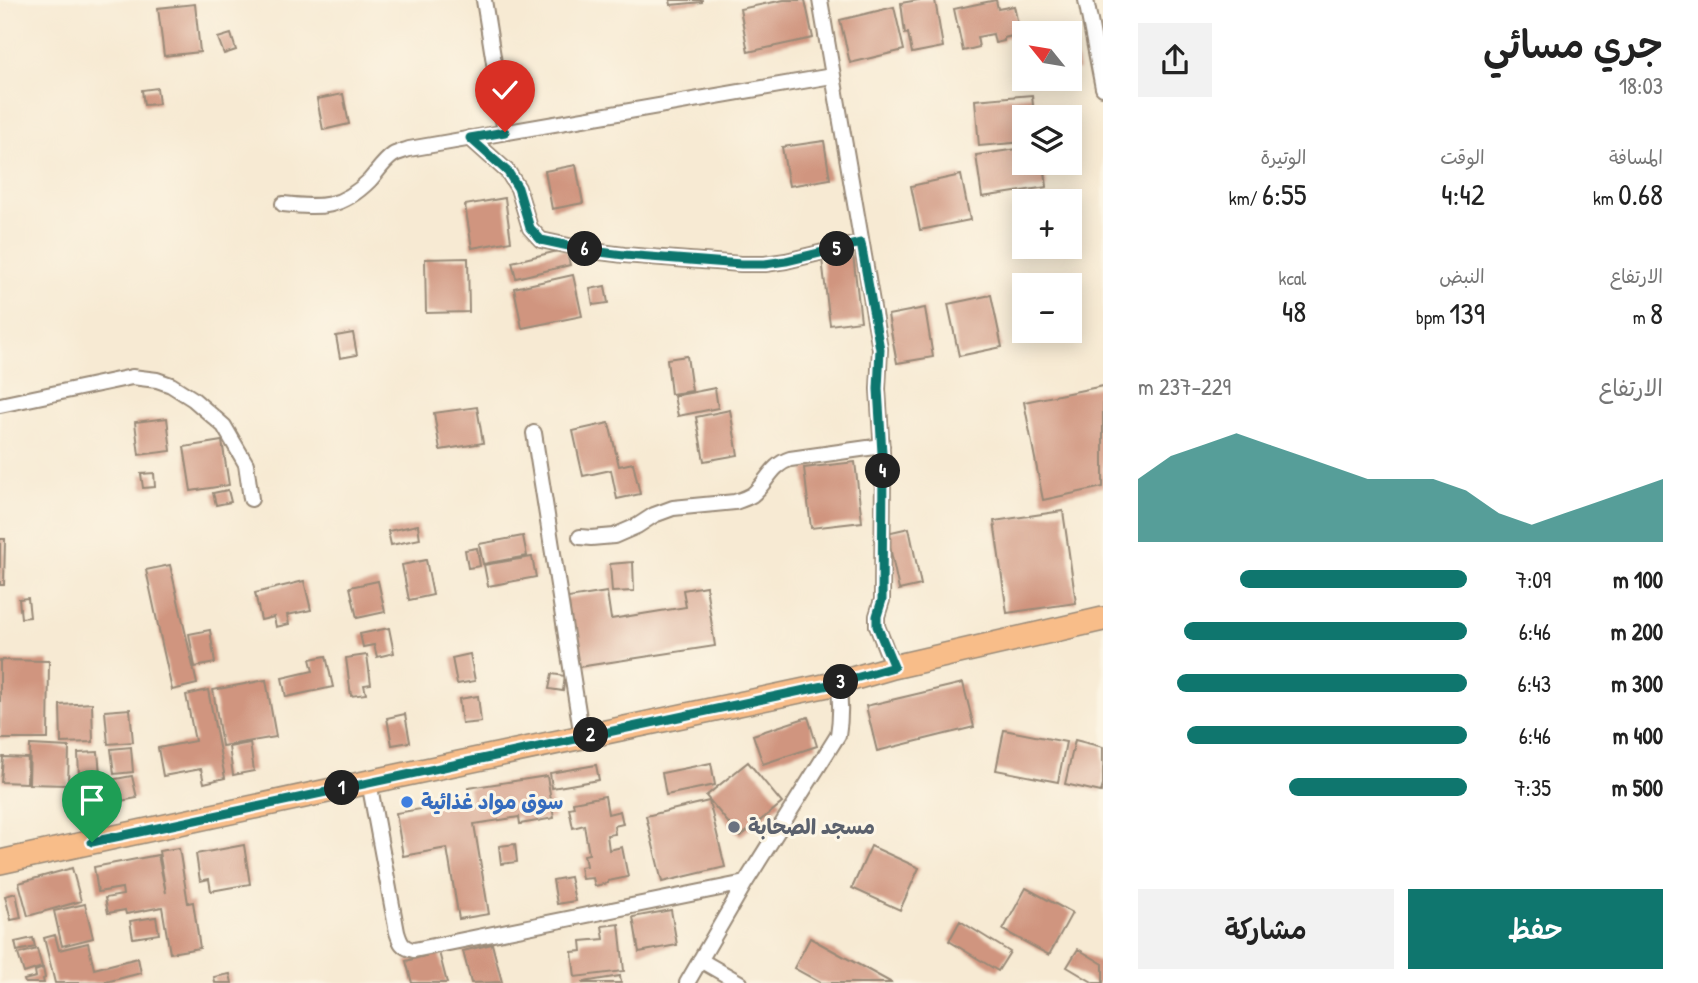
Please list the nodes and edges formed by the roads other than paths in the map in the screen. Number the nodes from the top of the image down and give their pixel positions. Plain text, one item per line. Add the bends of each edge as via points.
1 (484, 0) edge
2 (820, 0) edge
3 (1086, 0) edge
4 (832, 76) junction
5 (1103, 88) edge
6 (505, 132) junction
7 (470, 138) junction
8 (282, 204) dead end
9 (861, 243) junction
10 (0, 405) edge
11 (534, 433) dead end
12 (882, 446) junction
13 (251, 499) dead end
14 (580, 537) dead end
15 (1103, 619) edge
16 (894, 667) junction
17 (838, 683) junction
18 (582, 737) junction
19 (369, 782) junction
20 (0, 862) edge
21 (745, 883) junction
22 (700, 960) junction
23 (687, 983) edge
24 (740, 983) edge

1 - 6 street
2 - 4 street
3 - 5 street
4 - 6 street
4 - 9 street
6 - 7 street
7 - 8 street via 393,155 368,182 340,202 311,207
7 - 9 street via 508,172 530,228 541,240 624,255 753,264
9 - 12 street via 880,349
10 - 13 street via 132,377 171,385 224,426 246,464
11 - 18 street
12 - 14 street via 790,458 746,498 663,511 614,536
12 - 16 street via 882,600 877,626
15 - 16 main road
16 - 17 main road
17 - 18 main road
17 - 21 street via 838,735
18 - 19 main road
19 - 20 main road
19 - 21 street via 397,932 407,949
21 - 22 street
22 - 23 street
22 - 24 street

